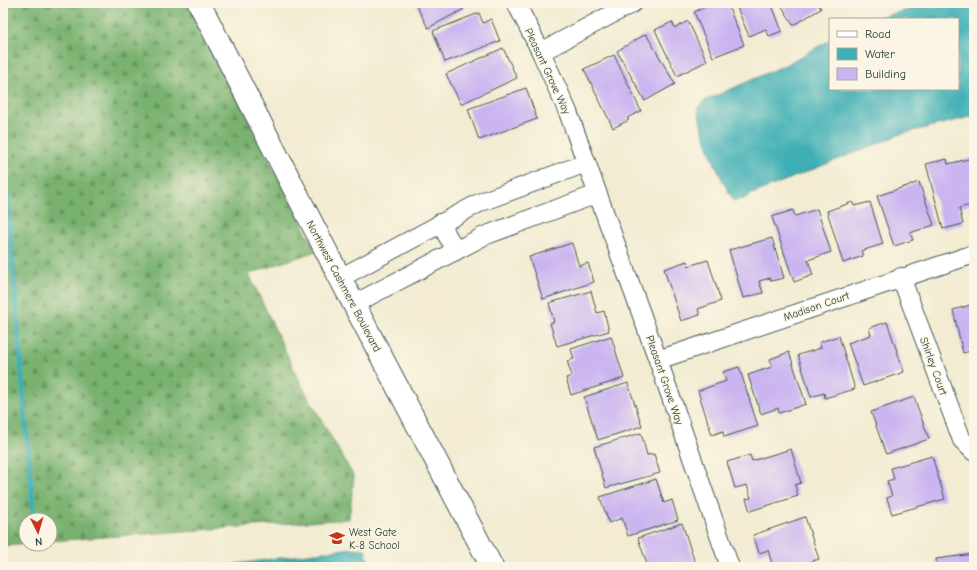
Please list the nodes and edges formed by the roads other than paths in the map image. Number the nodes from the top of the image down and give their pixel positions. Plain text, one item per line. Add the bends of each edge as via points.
1 (199, 3) edge
2 (516, 3) edge
3 (633, 3) edge
4 (541, 52) junction
5 (586, 163) junction
6 (597, 194) junction
7 (440, 224) junction
8 (456, 251) junction
9 (974, 254) edge
10 (901, 277) junction
11 (340, 278) junction
12 (354, 304) junction
13 (658, 360) junction
14 (974, 452) edge
15 (492, 567) edge
16 (730, 567) edge

1 - 11 street, Northwest Cashmere Boulevard
2 - 4 street, Pleasant Grove Way
3 - 4 street
4 - 5 street, Pleasant Grove Way via 568,112
5 - 6 street, Pleasant Grove Way
5 - 7 street via 481,202
6 - 8 street via 491,234
6 - 13 street, Pleasant Grove Way
7 - 8 street
7 - 11 street
8 - 12 street
9 - 10 street, Madison Court
10 - 13 street, Madison Court
10 - 14 street, Shirley Court via 962,440
11 - 12 street, Northwest Cashmere Boulevard
12 - 15 street, Northwest Cashmere Boulevard
13 - 16 street, Pleasant Grove Way

